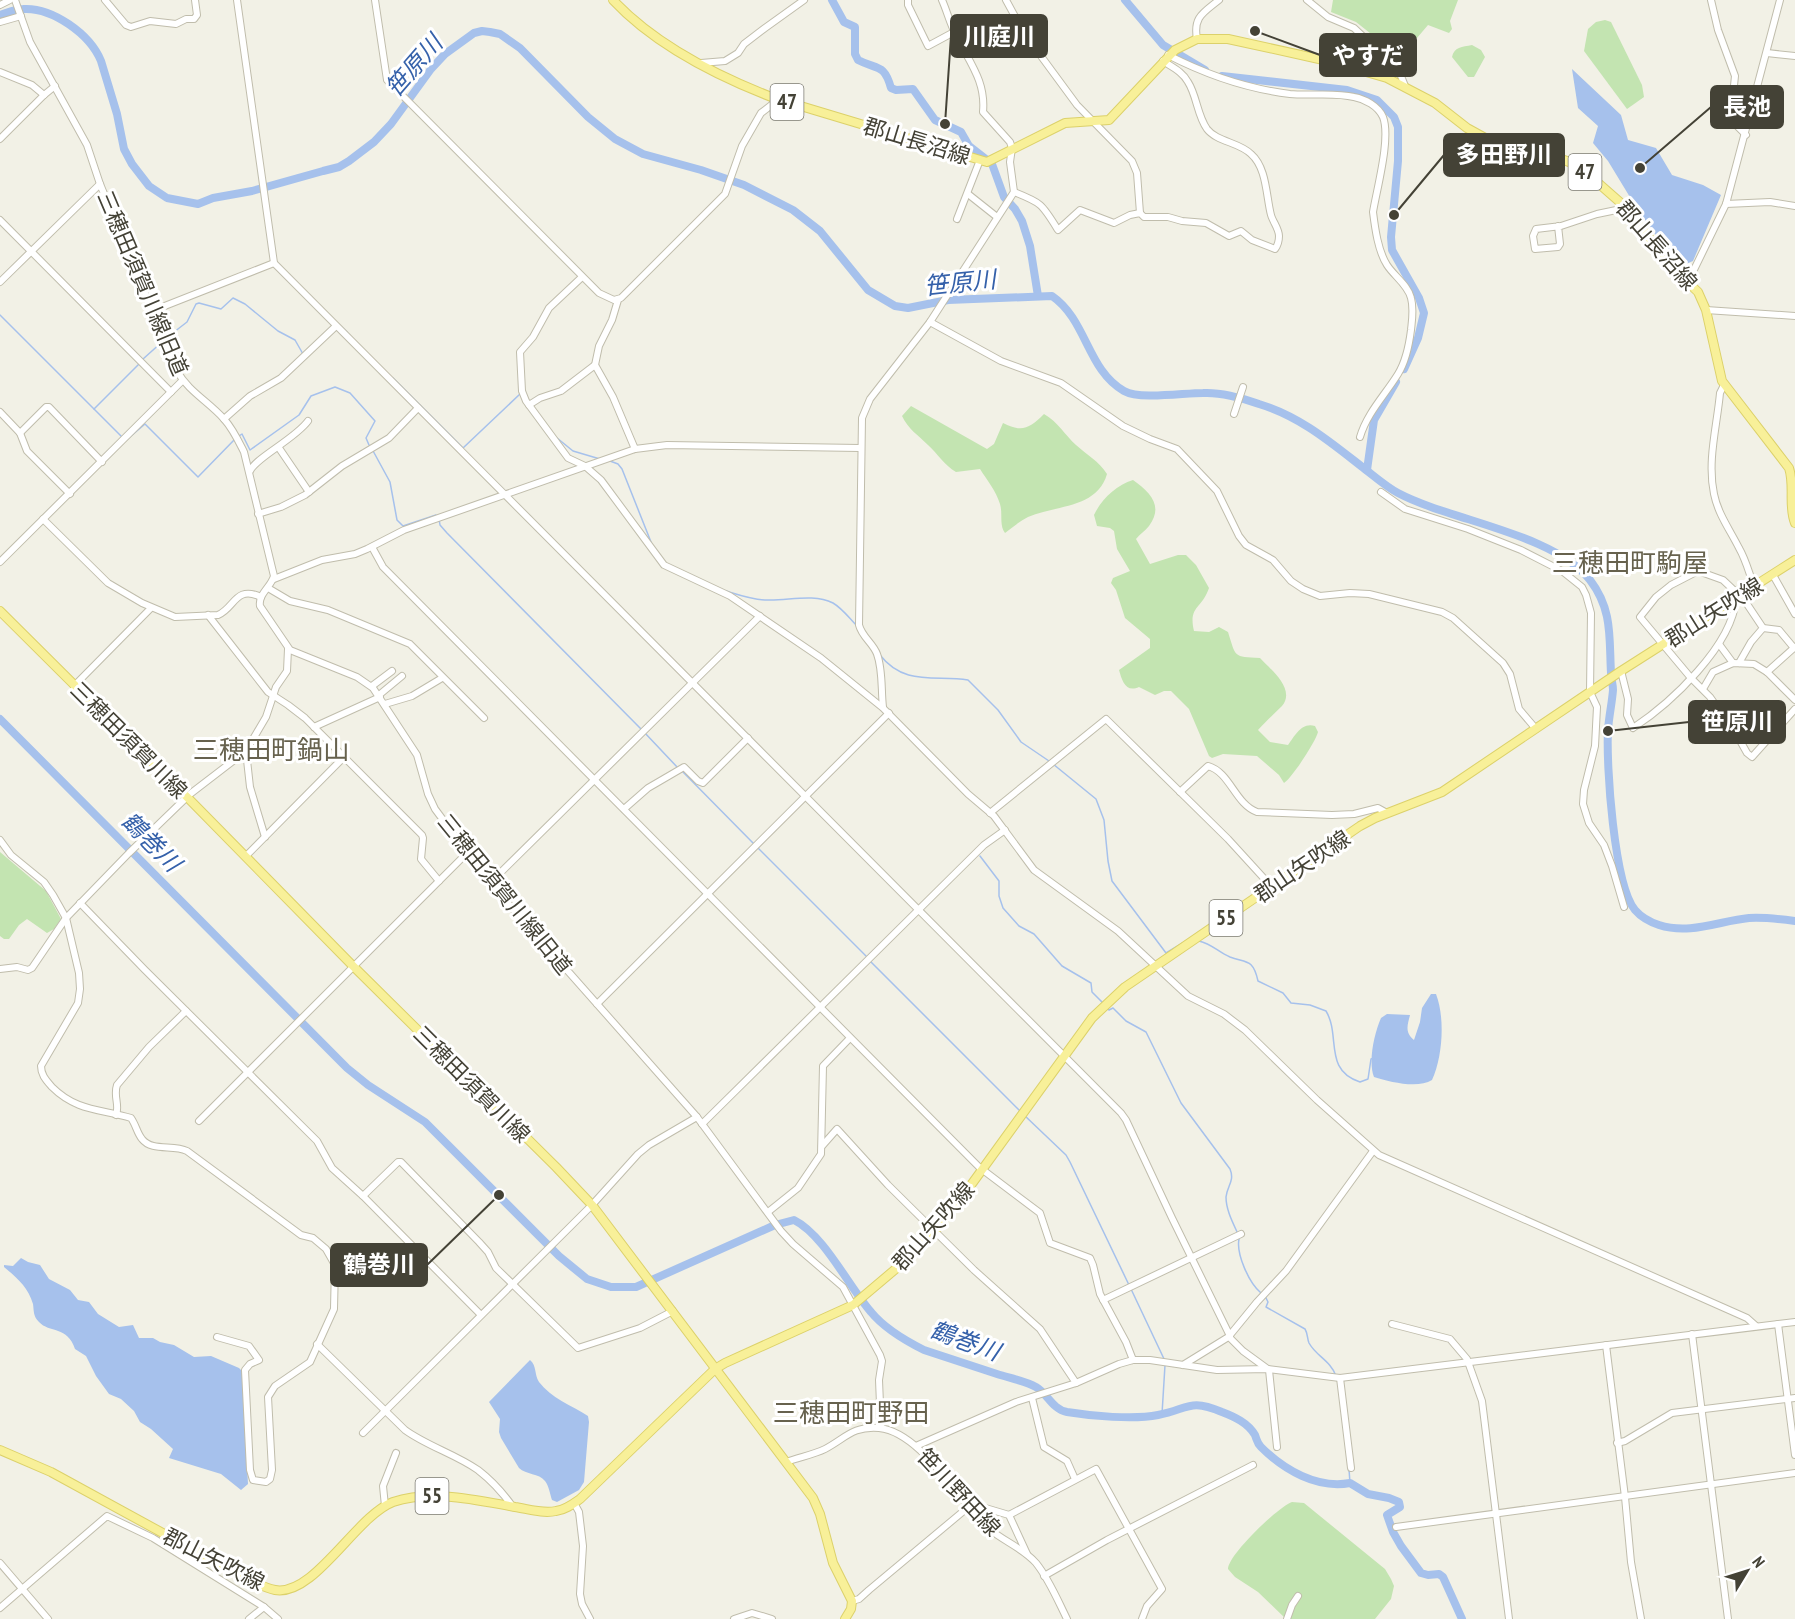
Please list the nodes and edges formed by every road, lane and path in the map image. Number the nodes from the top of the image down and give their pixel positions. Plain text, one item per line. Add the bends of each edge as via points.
1 (10, 0) edge
2 (15, 0) edge
3 (105, 0) edge
4 (195, 0) edge
5 (237, 0) edge
6 (375, 0) edge
7 (613, 0) edge
8 (804, 0) edge
9 (908, 0) edge
10 (942, 0) edge
11 (1006, 0) edge
12 (1219, 0) edge
13 (1307, 0) edge
14 (1711, 0) edge
15 (1780, 0) edge
16 (0, 4) edge
17 (21, 16) junction
18 (0, 22) edge
19 (954, 32) junction
20 (1193, 41) junction
21 (1767, 53) junction
22 (1795, 56) edge
23 (1166, 58) junction
24 (700, 63) junction
25 (0, 72) edge
26 (55, 86) junction
27 (1405, 86) junction
28 (44, 95) junction
29 (774, 98) junction
30 (1093, 122) junction
31 (1746, 135) junction
32 (0, 139) edge
33 (1011, 151) junction
34 (981, 160) junction
35 (100, 184) junction
36 (968, 194) junction
37 (1013, 194) junction
38 (1726, 204) junction
39 (1795, 206) edge
40 (1626, 208) junction
41 (1140, 213) junction
42 (997, 217) junction
43 (957, 219) dead end
44 (0, 220) edge
45 (1558, 226) junction
46 (32, 251) junction
47 (274, 263) junction
48 (582, 277) junction
49 (0, 282) edge
50 (1688, 282) junction
51 (618, 300) junction
52 (1706, 310) junction
53 (153, 311) junction
54 (1795, 316) edge
55 (930, 322) junction
56 (336, 326) junction
57 (595, 365) junction
58 (182, 381) junction
59 (1724, 385) junction
60 (1243, 387) dead end
61 (171, 392) junction
62 (529, 405) junction
63 (418, 408) junction
64 (0, 412) edge
65 (1234, 414) dead end
66 (224, 419) junction
67 (308, 420) dead end
68 (20, 433) junction
69 (1360, 437) dead end
70 (279, 448) junction
71 (860, 448) junction
72 (635, 449) junction
73 (102, 462) junction
74 (585, 466) junction
75 (249, 472) junction
76 (309, 492) junction
77 (1381, 492) dead end
78 (69, 494) junction
79 (504, 494) junction
80 (258, 514) junction
81 (43, 519) junction
82 (1795, 523) edge
83 (372, 547) junction
84 (1795, 560) edge
85 (0, 562) edge
86 (1773, 575) junction
87 (274, 579) junction
88 (1754, 586) junction
89 (268, 588) junction
90 (261, 597) junction
91 (1739, 597) junction
92 (151, 608) junction
93 (0, 611) edge
94 (1795, 614) edge
95 (208, 615) junction
96 (760, 616) junction
97 (1763, 628) junction
98 (1719, 644) junction
99 (1663, 645) junction
100 (1795, 647) edge
101 (288, 649) junction
102 (1736, 663) junction
103 (392, 671) dead end
104 (1620, 672) junction
105 (1767, 672) junction
106 (402, 676) dead end
107 (442, 678) junction
108 (1691, 678) junction
109 (692, 683) junction
110 (74, 686) junction
111 (372, 686) junction
112 (1703, 689) junction
113 (1591, 692) junction
114 (274, 696) junction
115 (380, 696) junction
116 (1795, 700) edge
117 (385, 704) junction
118 (883, 708) junction
119 (1795, 710) edge
120 (889, 713) junction
121 (484, 718) dead end
122 (314, 727) junction
123 (1536, 729) junction
124 (748, 738) junction
125 (246, 751) junction
126 (344, 757) junction
127 (595, 780) junction
128 (1179, 792) junction
129 (805, 796) junction
130 (187, 797) junction
131 (624, 809) junction
132 (990, 813) junction
133 (1387, 813) junction
134 (1005, 830) junction
135 (265, 837) junction
136 (0, 840) edge
137 (467, 853) junction
138 (246, 856) junction
139 (439, 881) junction
140 (490, 883) junction
141 (1271, 886) junction
142 (707, 894) junction
143 (81, 903) junction
144 (1624, 907) dead end
145 (918, 910) junction
146 (66, 918) junction
147 (1156, 966) junction
148 (354, 967) junction
149 (0, 969) edge
150 (597, 1004) junction
151 (820, 1008) junction
152 (186, 1011) junction
153 (850, 1038) junction
154 (1064, 1057) junction
155 (248, 1073) junction
156 (116, 1115) junction
157 (697, 1117) junction
158 (199, 1121) dead end
159 (702, 1124) junction
160 (822, 1146) junction
161 (1373, 1151) junction
162 (982, 1169) junction
163 (363, 1196) junction
164 (592, 1205) junction
165 (768, 1212) junction
166 (934, 1231) junction
167 (1241, 1234) dead end
168 (1191, 1258) junction
169 (513, 1284) junction
170 (1103, 1300) junction
171 (856, 1302) junction
172 (673, 1311) junction
173 (481, 1315) junction
174 (1795, 1322) edge
175 (1392, 1324) dead end
176 (1778, 1324) junction
177 (1756, 1326) junction
178 (1692, 1334) junction
179 (1230, 1336) junction
180 (218, 1337) dead end
181 (317, 1344) junction
182 (1606, 1345) junction
183 (1133, 1360) junction
184 (1467, 1362) junction
185 (1183, 1365) junction
186 (715, 1369) junction
187 (1268, 1369) junction
188 (1340, 1378) junction
189 (1076, 1383) junction
190 (1032, 1398) junction
191 (1792, 1398) edge
192 (1702, 1409) junction
193 (386, 1411) junction
194 (881, 1428) junction
195 (363, 1433) dead end
196 (1617, 1443) junction
197 (916, 1446) junction
198 (1277, 1447) dead end
199 (0, 1450) edge
200 (396, 1452) dead end
201 (1795, 1455) edge
202 (786, 1462) junction
203 (1253, 1465) dead end
204 (1351, 1468) dead end
205 (1795, 1473) edge
206 (1075, 1479) junction
207 (1712, 1485) junction
208 (1625, 1497) junction
209 (574, 1503) junction
210 (385, 1506) junction
211 (969, 1506) junction
212 (513, 1507) junction
213 (1496, 1514) junction
214 (1009, 1515) junction
215 (1396, 1527) dead end
216 (1130, 1530) junction
217 (1028, 1556) junction
218 (0, 1563) edge
219 (1044, 1576) junction
220 (22, 1589) junction
221 (1298, 1596) dead end
222 (852, 1601) junction
223 (264, 1607) junction
224 (0, 1608) edge
225 (48, 1619) edge
226 (249, 1619) edge
227 (278, 1619) edge
228 (590, 1619) edge
229 (734, 1619) edge
230 (772, 1619) edge
231 (844, 1619) edge
232 (1067, 1619) edge
233 (1142, 1619) edge
234 (1287, 1619) edge
235 (1509, 1619) edge
236 (1641, 1619) edge
237 (1728, 1619) edge

1 - 16 street
2 - 17 street, 三穂田須賀川線旧道
3 - 4 street via 131,27 144,22 175,25 194,19
5 - 47 street
6 - 48 street via 387,79
7 - 24 main road, 郡山長沼線 / 47 via 640,26
8 - 24 street via 725,61
9 - 19 street via 928,46
10 - 19 street
11 - 30 street via 1018,25
12 - 20 street via 1197,19
13 - 27 street via 1328,17 1354,28 1390,62
14 - 31 street via 1735,76 1731,114
15 - 21 street
17 - 18 street
17 - 26 street, 三穂田須賀川線旧道 via 30,42
19 - 33 street via 982,86 983,112 1009,139
20 - 23 main road, 郡山長沼線 / 47
20 - 27 main road, 郡山長沼線 / 47 via 1228,39 1363,69
21 - 22 street
21 - 31 street
23 - 30 main road, 郡山長沼線 / 47 via 1109,120
23 - 41 street via 1188,81 1199,114 1213,136 1234,143 1258,162 1279,242 1272,249 1240,231 1229,236 1206,223 1144,217
23 - 69 street via 1288,94 1352,96 1382,114 1386,136 1374,221 1386,264 1410,294 1413,308 1404,361
24 - 29 main road, 郡山長沼線 / 47
25 - 28 street
26 - 28 street
26 - 35 street, 三穂田須賀川線旧道 via 87,145
27 - 40 main road, 郡山長沼線 / 47 via 1486,139 1574,164
28 - 32 street
29 - 34 main road, 郡山長沼線 / 47
29 - 51 street via 742,146 726,194
30 - 33 main road, 郡山長沼線 / 47 via 1065,123
30 - 41 street via 1135,167
31 - 38 street
33 - 34 main road, 郡山長沼線 / 47 via 987,162
33 - 37 street
34 - 36 street
35 - 46 street
35 - 53 street, 三穂田須賀川線旧道
36 - 42 street
36 - 43 street
37 - 41 street via 1043,206 1058,230 1080,210 1114,223
37 - 42 street
38 - 39 street via 1770,202
38 - 50 street
40 - 45 street
40 - 50 main road, 郡山長沼線 / 47
42 - 55 street
44 - 46 street
45 - 45 street via 1535,230 1535,249 1559,245
46 - 49 street
46 - 61 street
47 - 53 street
47 - 56 street
48 - 51 street via 601,295
48 - 62 street via 549,308 520,352 522,391
50 - 52 main road, 郡山長沼線 / 47 via 1698,292
51 - 57 street
52 - 54 street
52 - 59 main road, 郡山長沼線 / 47
53 - 58 street, 三穂田須賀川線旧道
55 - 71 street via 870,399 862,418
55 - 123 street via 994,358 1061,383 1123,426 1178,450 1217,491 1246,545 1274,560 1303,589 1320,596 1369,594 1453,618 1503,663 1519,709
56 - 63 street
56 - 66 street via 281,378 250,396
57 - 62 street via 561,391
57 - 72 street
58 - 61 street
58 - 66 street, 三穂田須賀川線旧道
59 - 82 main road, 郡山長沼線 / 47 via 1789,468
59 - 88 street via 1720,390 1712,453 1713,492
60 - 65 street
61 - 73 street
62 - 74 street via 568,458
63 - 76 street via 389,438 342,466
63 - 79 street
64 - 68 street
66 - 75 street, 三穂田須賀川線旧道 via 236,435
67 - 70 street
68 - 73 street via 49,407
68 - 78 street via 28,452
70 - 75 street via 254,463
70 - 76 street
71 - 72 street via 667,445
71 - 118 street via 859,625 876,651
72 - 74 street
73 - 78 street
74 - 79 street
74 - 96 street via 601,480 664,565 721,591
75 - 80 street, 三穂田須賀川線旧道
76 - 80 street
77 - 113 street via 1405,509 1521,550 1580,585 1591,613
78 - 81 street
79 - 83 street via 404,530
79 - 109 street
80 - 87 street, 三穂田須賀川線旧道
81 - 85 street
81 - 92 street via 108,583
83 - 87 street via 322,560
83 - 127 street via 383,567
84 - 86 main road, 郡山矢吹線 / 55
86 - 88 main road, 郡山矢吹線 / 55
86 - 94 street
87 - 89 street
88 - 91 main road, 郡山矢吹線 / 55
89 - 90 street
89 - 107 street via 290,601 328,610 410,644
90 - 95 street via 242,595 222,614
90 - 101 street via 260,606
91 - 97 street
91 - 98 street
91 - 99 main road, 郡山矢吹線 / 55
91 - 99 street via 1728,583 1702,571 1690,573 1656,597 1640,617
92 - 95 street via 175,617
92 - 110 street
93 - 110 main road, 三穂田須賀川線
95 - 114 street
96 - 109 street
96 - 118 street via 799,641
97 - 100 street via 1778,630
97 - 102 street
98 - 102 street
98 - 108 street
99 - 104 main road, 郡山矢吹線 / 55
99 - 108 street
100 - 105 street
101 - 111 street, 三穂田須賀川線旧道
101 - 114 street via 288,669
102 - 105 street via 1754,664
102 - 112 street via 1712,673
103 - 111 street
104 - 108 street via 1633,728 1672,699
104 - 113 main road, 郡山矢吹線 / 55
105 - 116 street
106 - 115 street
107 - 117 street via 412,696
107 - 121 street
108 - 112 street
109 - 124 street
109 - 127 street
110 - 130 main road, 三穂田須賀川線
111 - 115 street, 三穂田須賀川線旧道
112 - 119 street via 1752,757
113 - 123 main road, 郡山矢吹線 / 55
113 - 144 street via 1597,719 1583,804 1588,822 1608,855
114 - 122 street
114 - 125 street
115 - 117 street, 三穂田須賀川線旧道
115 - 122 street
117 - 137 street, 三穂田須賀川線旧道 via 417,754 430,801
118 - 120 street
120 - 129 street
120 - 132 street
122 - 126 street
123 - 133 main road, 郡山矢吹線 / 55 via 1442,792
124 - 129 street
124 - 131 street via 703,783 684,767 648,788
125 - 130 street
125 - 135 street via 250,787
126 - 135 street
126 - 139 street via 422,835 421,859
127 - 131 street
127 - 140 street
128 - 132 street via 1104,719
128 - 133 street via 1208,766 1257,812 1332,815 1378,808
128 - 141 street
129 - 142 street
129 - 145 street
130 - 138 main road, 三穂田須賀川線
130 - 143 street
131 - 142 street
132 - 134 street
133 - 141 main road, 郡山矢吹線 / 55 via 1360,826
134 - 145 street via 984,845
134 - 147 street via 1034,870 1100,916
135 - 138 street
136 - 146 street via 14,858 46,885
137 - 139 street
137 - 140 street, 三穂田須賀川線旧道
138 - 148 main road, 三穂田須賀川線
139 - 148 street
140 - 150 street, 三穂田須賀川線旧道
141 - 147 main road, 郡山矢吹線 / 55
142 - 150 street
142 - 151 street
143 - 146 street
143 - 152 street
145 - 151 street
145 - 154 street
146 - 149 street via 28,970 14,966
146 - 156 street via 79,973 79,999 41,1072 64,1098
147 - 154 main road, 郡山矢吹線 / 55 via 1102,1007
147 - 161 street via 1188,996 1245,1030
148 - 155 street
148 - 164 main road, 三穂田須賀川線
150 - 157 street, 三穂田須賀川線旧道
151 - 153 street
151 - 159 street
152 - 155 street
152 - 156 street via 117,1086
153 - 160 street via 823,1066
153 - 162 street
154 - 162 main road, 郡山矢吹線 / 55
154 - 168 street via 1126,1120
155 - 158 street
155 - 163 street via 317,1141 328,1163
156 - 181 street via 132,1119 148,1145 187,1151 326,1250 335,1271 334,1309
157 - 159 street, 三穂田須賀川線旧道
157 - 164 street via 645,1148
159 - 165 street, 三穂田須賀川線旧道
160 - 165 street via 801,1184
160 - 166 street via 837,1130
161 - 177 street via 1729,1310
161 - 179 street via 1286,1271
162 - 166 main road, 郡山矢吹線 / 55
162 - 170 street via 1040,1213 1050,1243 1090,1258
163 - 169 street via 400,1162 480,1242 494,1266
163 - 173 street
164 - 169 street
164 - 172 main road, 三穂田須賀川線
165 - 171 street, 三穂田須賀川線旧道 via 793,1244
166 - 171 main road, 郡山矢吹線 / 55 via 906,1261
166 - 189 street via 1040,1329
167 - 168 street
168 - 170 street
168 - 179 street
169 - 172 street via 578,1348 640,1328
169 - 173 street
170 - 183 street
171 - 186 main road, 郡山矢吹線 / 55
171 - 194 street, 三穂田須賀川線旧道 via 882,1360
172 - 186 main road, 三穂田須賀川線
173 - 193 street
174 - 176 street
175 - 184 street via 1450,1339
176 - 177 street
176 - 191 street
177 - 178 street
178 - 182 street
178 - 192 street
179 - 185 street
179 - 187 street via 1242,1351
180 - 181 street via 249,1346 258,1360 245,1370 250,1470 253,1480 261,1482 270,1479 272,1470 268,1396 275,1386 310,1362
181 - 193 street
182 - 184 street
182 - 196 street
183 - 185 street
183 - 189 street
184 - 188 street
184 - 213 street via 1482,1401
185 - 187 street via 1217,1370
186 - 202 main road, 三穂田須賀川線
186 - 209 main road, 郡山矢吹線 / 55
187 - 188 street
187 - 198 street
188 - 204 street
189 - 190 street
190 - 197 street
190 - 206 street via 1044,1447 1067,1461
191 - 192 street
191 - 201 street
192 - 196 street via 1672,1413
192 - 207 street
193 - 195 street
193 - 212 street via 417,1438 479,1471
194 - 197 street, 笹川野田線
194 - 202 street via 851,1431 824,1450
196 - 208 street
197 - 211 street, 笹川野田線
199 - 210 main road, 郡山矢吹線 / 55 via 51,1472 245,1578 276,1590 290,1589 310,1578
200 - 210 street via 383,1486
202 - 222 main road, 三穂田須賀川線 via 815,1503 832,1563
203 - 216 street
205 - 207 street
206 - 214 street
206 - 216 street via 1096,1469
207 - 208 street
207 - 237 street
208 - 213 street
208 - 236 street
209 - 212 main road, 郡山矢吹線 / 55 via 545,1512
209 - 228 street via 579,1512 583,1546 580,1594
210 - 212 main road, 郡山矢吹線 / 55 via 424,1496
211 - 214 street
211 - 217 street, 笹川野田線 via 992,1532
211 - 222 street
213 - 215 street
213 - 235 street
214 - 217 street
216 - 219 street
216 - 233 street via 1162,1589 1147,1606
217 - 219 street, 笹川野田線
218 - 220 street
219 - 232 street, 笹川野田線
220 - 223 street via 106,1516 153,1539
220 - 224 street
220 - 225 street
221 - 234 street
222 - 231 main road
223 - 226 street
223 - 227 street
229 - 230 street via 752,1613

